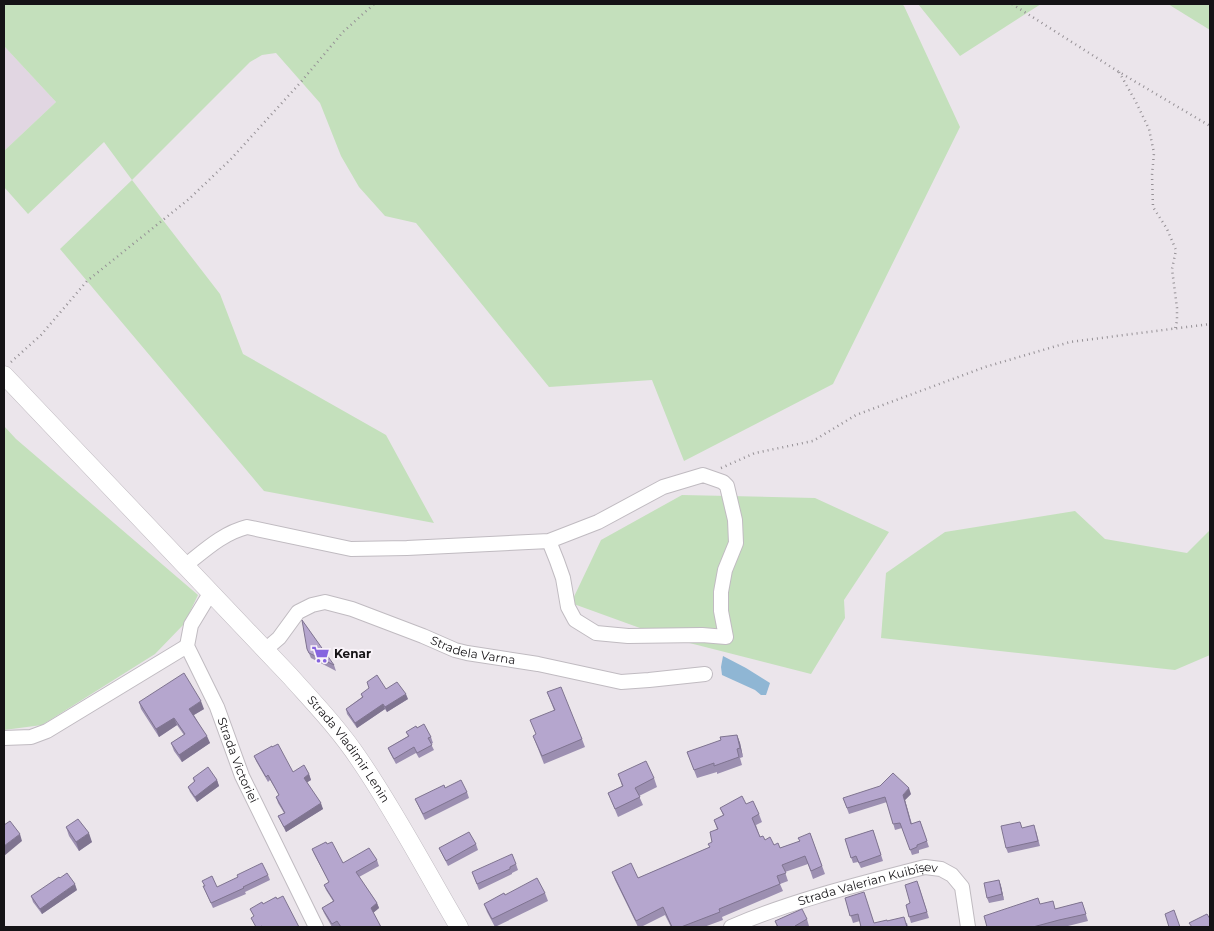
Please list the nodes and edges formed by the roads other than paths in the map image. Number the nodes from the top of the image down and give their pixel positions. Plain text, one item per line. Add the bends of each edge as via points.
1 (6, 370) edge
2 (549, 541) junction
3 (186, 565) junction
4 (211, 592) junction
5 (186, 646) junction
6 (265, 650) junction
7 (704, 674) dead end
8 (4, 738) edge
9 (316, 927) edge
10 (458, 927) edge
11 (731, 927) edge
12 (968, 927) edge

1 - 3 main road, Strada Vladimir Lenin
2 - 2 street via 598,522 664,486 703,475 723,482 735,520 736,543 725,570 721,592 726,637 596,633 575,620 568,607 563,578
2 - 3 street via 351,549 247,527 221,538
3 - 4 main road, Strada Vladimir Lenin
4 - 5 street via 191,625
4 - 6 main road, Strada Vladimir Lenin
5 - 8 street via 47,731 31,737
5 - 9 street, Strada Victoriei via 217,707 242,776
6 - 7 street, Stradela Varna via 279,638 298,612 325,602 352,609 467,653 621,682
6 - 10 main road, Strada Vladimir Lenin via 336,727 358,757
11 - 12 street, Strada Valerian Kuibîșev via 826,894 925,867 941,869 952,875 962,887

